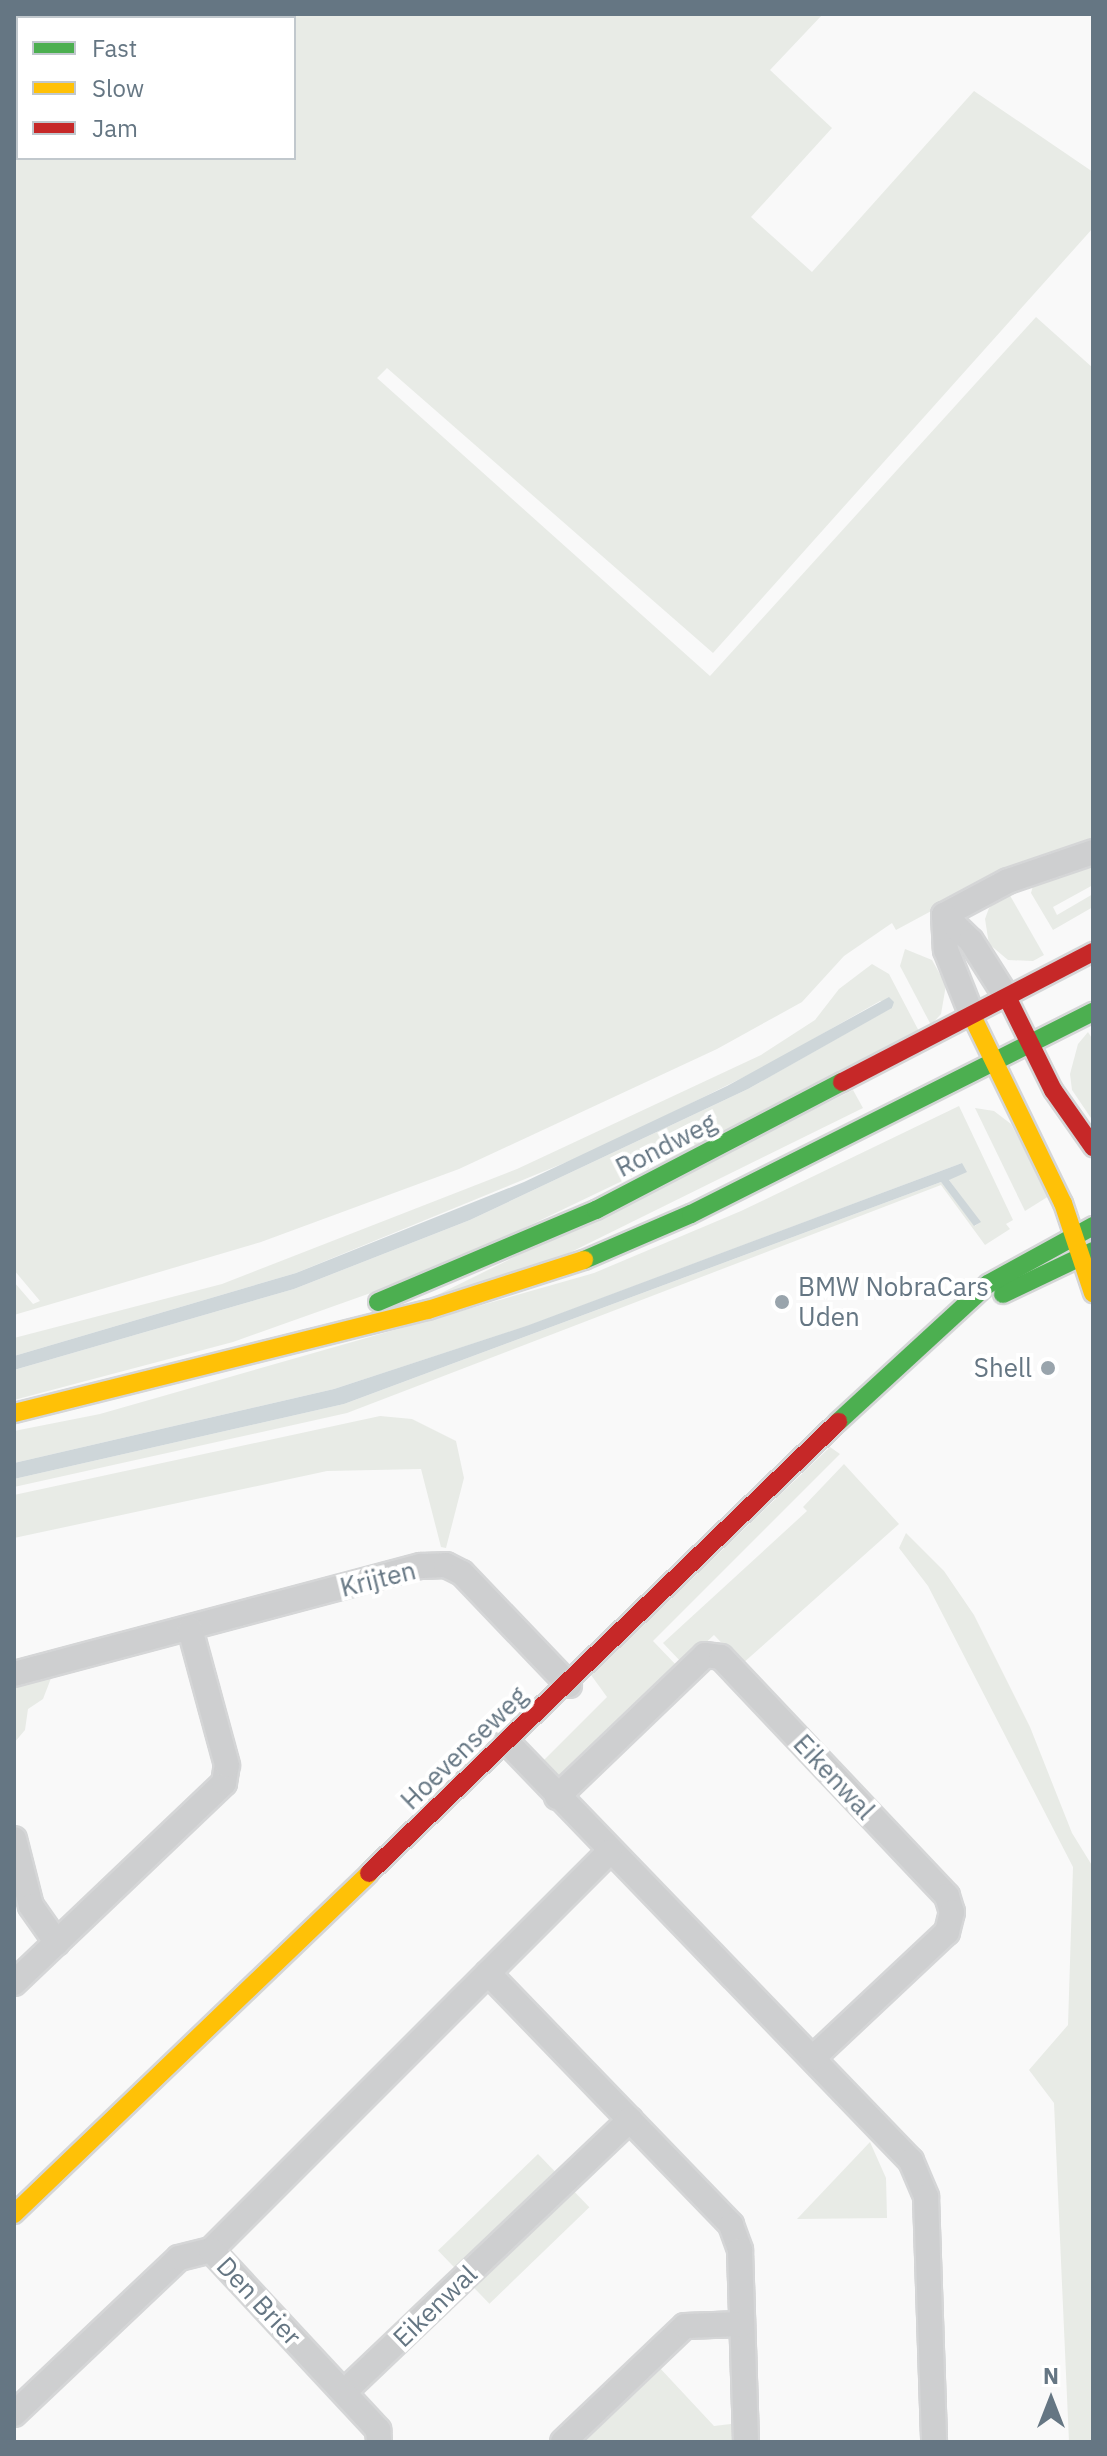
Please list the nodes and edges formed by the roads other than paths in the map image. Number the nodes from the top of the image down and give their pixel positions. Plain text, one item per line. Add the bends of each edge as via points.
1 (1093, 852) edge
2 (944, 915) junction
3 (1093, 952) edge
4 (1008, 999) junction
5 (1093, 1012) edge
6 (973, 1018) junction
7 (1031, 1045) junction
8 (995, 1063) junction
9 (1093, 1147) edge
10 (1093, 1226) edge
11 (1074, 1232) junction
12 (1088, 1256) edge
13 (1093, 1293) edge
14 (948, 1319) junction
15 (249, 1354) junction
16 (14, 1413) edge
17 (190, 1629) junction
18 (14, 1674) edge
19 (569, 1685) junction
20 (507, 1742) junction
21 (557, 1797) junction
22 (14, 1839) edge
23 (609, 1852) junction
24 (57, 1943) junction
25 (488, 1973) junction
26 (14, 1983) edge
27 (813, 2058) junction
28 (630, 2120) junction
29 (14, 2214) edge
30 (211, 2250) junction
31 (742, 2324) junction
32 (344, 2392) junction
33 (14, 2414) edge
34 (379, 2442) edge
35 (563, 2442) edge
36 (746, 2442) edge
37 (934, 2442) edge

1 - 2 street via 1008,881
2 - 4 street via 971,941
2 - 6 street via 946,950
3 - 4 main road, Rondweg
4 - 6 main road, Rondweg
4 - 7 main road
5 - 7 main road, Rondweg
6 - 8 main road
6 - 15 main road, Rondweg via 596,1210
7 - 8 main road, Rondweg
7 - 9 main road via 1053,1090
8 - 11 main road
8 - 15 main road, Rondweg via 691,1214 579,1262 428,1310
10 - 11 main road, Hoevenseweg
11 - 12 main road
11 - 14 main road, Hoevenseweg via 988,1284
12 - 13 main road
12 - 14 main road, Hoevenseweg
14 - 19 main road, Hoevenseweg
15 - 16 main road, Rondweg
17 - 18 street, Krijten
17 - 19 street, Krijten via 421,1566 446,1565 462,1573
17 - 24 street via 227,1765 224,1783
19 - 20 main road, Hoevenseweg
20 - 21 street
20 - 29 main road, Hoevenseweg
21 - 23 street
21 - 27 street, Eikenwal via 705,1655 721,1657 947,1896 952,1912 947,1932
22 - 24 street via 31,1906
23 - 25 street
23 - 27 street
24 - 26 street
25 - 28 street
25 - 30 street
27 - 37 street via 911,2161 926,2197
28 - 31 street via 731,2225 740,2250
28 - 32 street, Eikenwal
30 - 32 street, Den Brier
30 - 33 street, Den Brier via 179,2258
31 - 35 street via 685,2326
31 - 36 street
32 - 34 street, Den Brier via 378,2430

